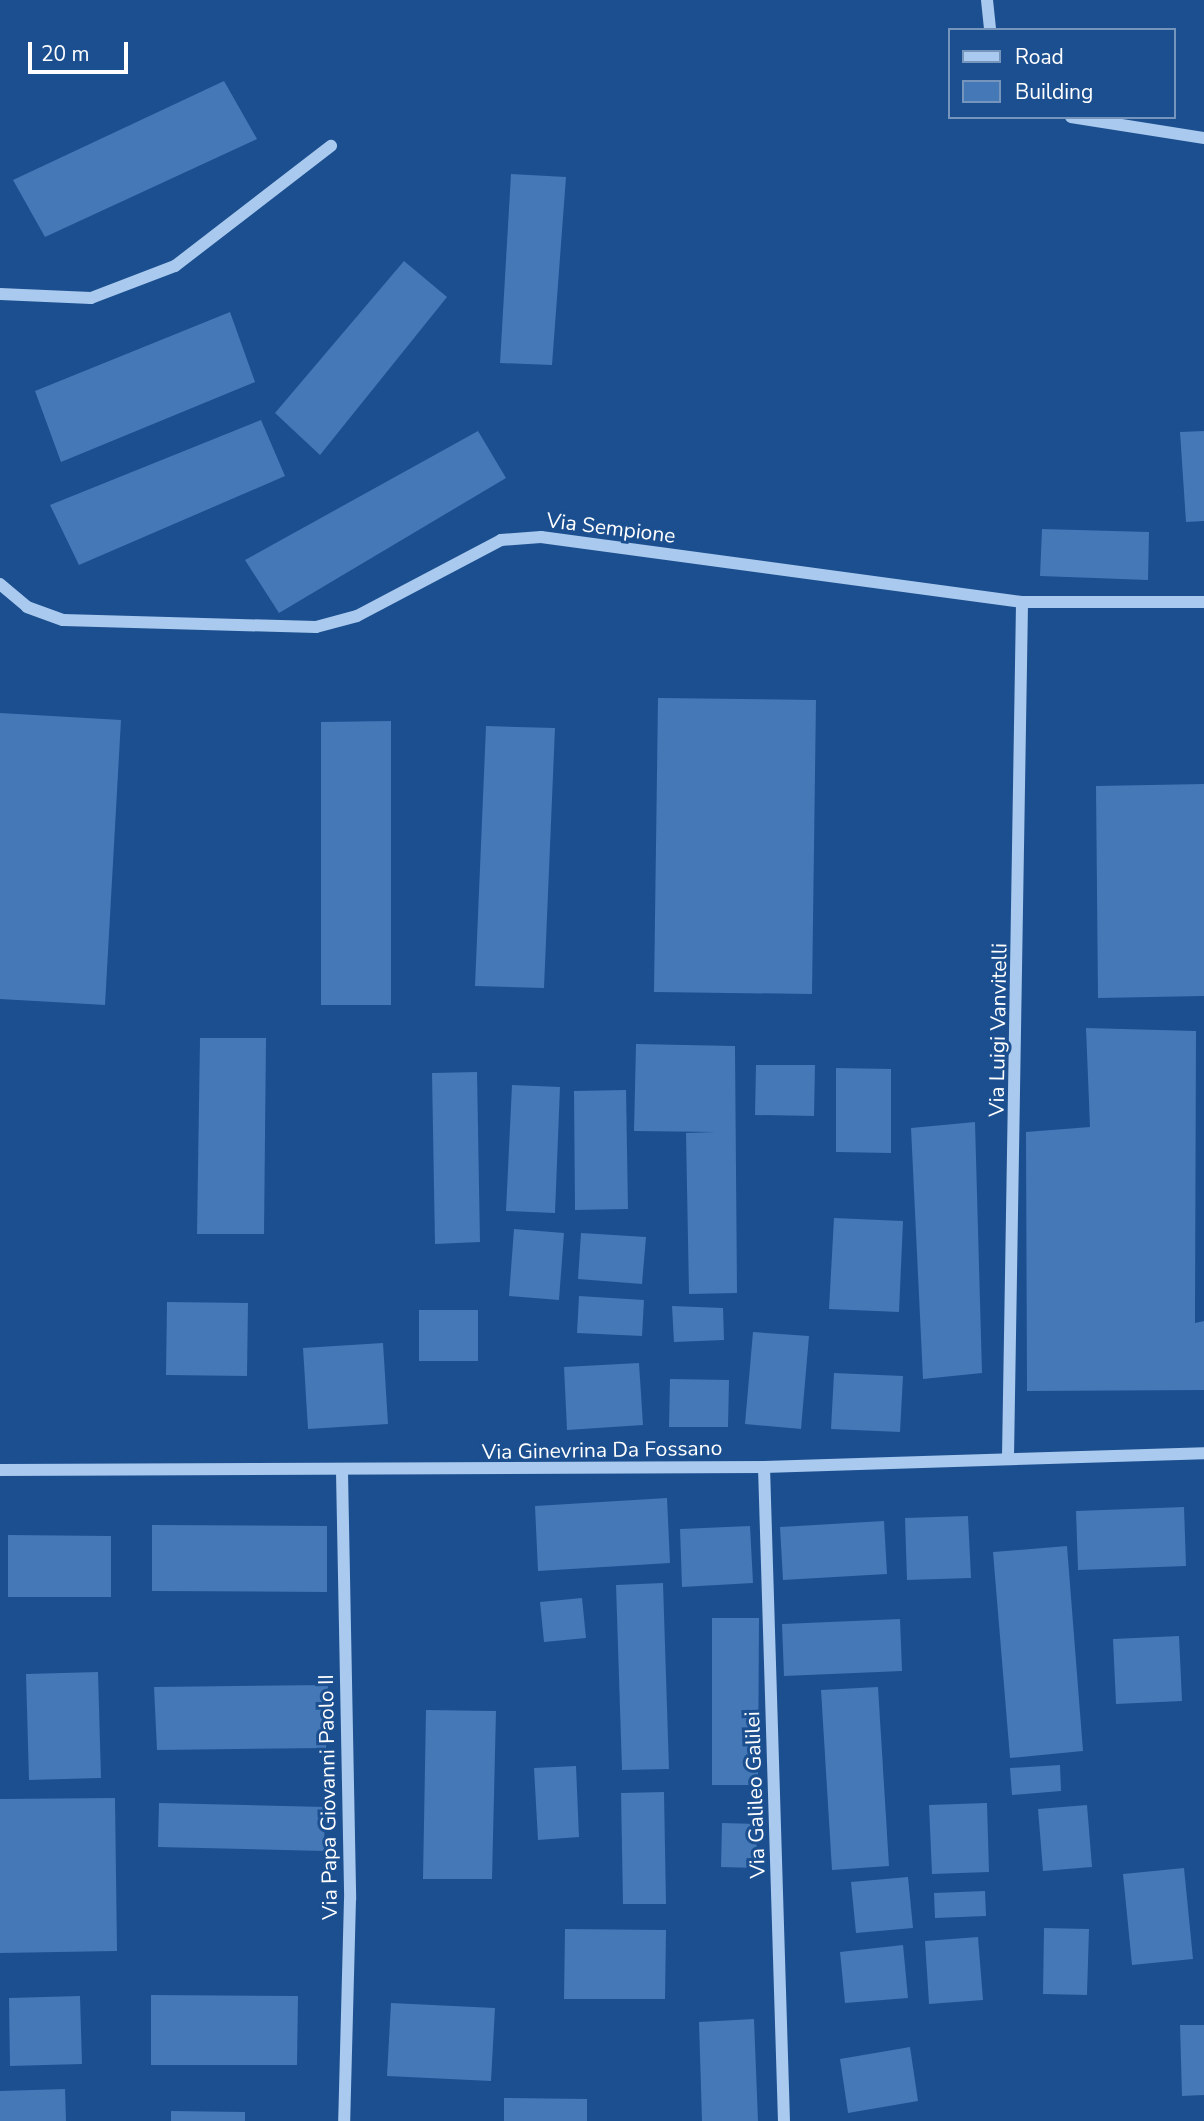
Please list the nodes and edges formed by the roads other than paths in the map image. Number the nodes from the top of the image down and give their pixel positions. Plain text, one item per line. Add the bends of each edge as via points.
1 (987, 0) edge
2 (990, 28) edge
3 (1084, 119) edge
4 (1204, 138) edge
5 (331, 146) dead end
6 (0, 293) edge
7 (0, 584) edge
8 (1022, 602) junction
9 (1204, 602) edge
10 (1204, 1453) edge
11 (1008, 1457) junction
12 (764, 1467) junction
13 (0, 1470) edge
14 (342, 1472) junction
15 (344, 2121) edge
16 (784, 2121) edge

1 - 2 street
3 - 4 street
5 - 6 street via 175,266 92,298
7 - 8 street, Via Sempione via 27,607 63,620 316,626 356,616 501,540 541,537
8 - 9 street, Via Sempione
8 - 11 street, Via Luigi Vanvitelli
10 - 11 street, Via Ginevrina Da Fossano
11 - 12 street, Via Ginevrina Da Fossano
12 - 14 street, Via Ginevrina Da Fossano
12 - 16 street, Via Galileo Galilei
13 - 14 street, Via Ginevrina Da Fossano
14 - 15 street, Via Papa Giovanni Paolo II via 350,1899

